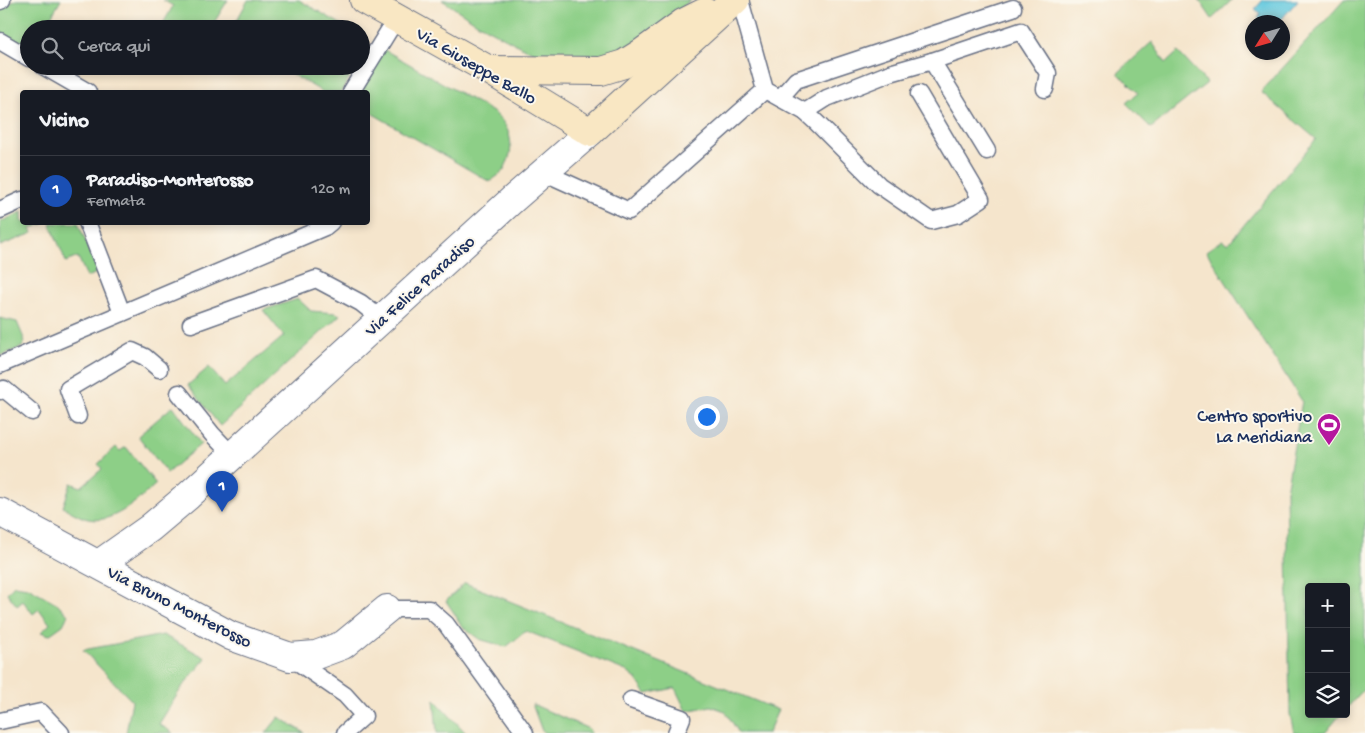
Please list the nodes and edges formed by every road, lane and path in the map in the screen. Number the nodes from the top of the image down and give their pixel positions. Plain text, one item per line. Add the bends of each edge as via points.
1 (364, 0) edge
2 (733, 0) edge
3 (740, 0) edge
4 (1013, 8) dead end
5 (396, 19) junction
6 (0, 41) edge
7 (20, 53) edge
8 (370, 60) edge
9 (932, 61) junction
10 (489, 70) junction
11 (59, 75) edge
12 (361, 75) edge
13 (1045, 89) dead end
14 (85, 90) edge
15 (351, 90) edge
16 (765, 90) junction
17 (919, 94) dead end
18 (780, 98) junction
19 (805, 112) junction
20 (590, 132) junction
21 (987, 151) dead end
22 (543, 172) junction
23 (20, 201) edge
24 (0, 210) edge
25 (88, 225) edge
26 (328, 225) edge
27 (122, 313) junction
28 (381, 319) junction
29 (191, 324) dead end
30 (0, 365) edge
31 (159, 369) dead end
32 (0, 391) edge
33 (179, 393) dead end
34 (32, 412) dead end
35 (78, 416) dead end
36 (232, 455) junction
37 (0, 512) edge
38 (99, 564) junction
39 (387, 609) joint
40 (290, 657) junction
41 (631, 700) dead end
42 (0, 721) edge
43 (61, 733) edge
44 (345, 733) edge
45 (526, 733) edge
46 (676, 733) edge

1 - 5 main road, Via Giuseppe Ballo
2 - 10 main road, Via Felice Paradiso via 683,23 624,64 601,72
2 - 20 main road, Via Felice Paradiso
3 - 16 lane
4 - 18 lane via 796,80
5 - 8 lane
5 - 10 main road, Via Giuseppe Ballo
6 - 7 lane
9 - 13 lane via 1021,31 1048,73
9 - 19 lane via 890,73 827,98
9 - 21 lane
10 - 20 main road, Via Giuseppe Ballo
11 - 14 lane
12 - 15 lane
16 - 18 lane
16 - 22 lane via 629,212
17 - 19 lane via 981,199 958,214 931,221 879,185
18 - 19 lane
20 - 22 street, Via Felice Paradiso
22 - 28 street, Via Felice Paradiso
23 - 24 lane
25 - 27 lane
26 - 27 lane
27 - 30 lane
28 - 29 lane via 361,303 316,278
28 - 36 street, Via Felice Paradiso
31 - 35 lane via 132,351 68,389
32 - 34 lane via 4,389
33 - 36 lane
36 - 38 street, Via Felice Paradiso via 150,528
37 - 38 street, Via Bruno Monterosso
38 - 40 street, Via Bruno Monterosso via 231,636
39 - 40 street, Via Bruno Monterosso via 343,645 316,655
39 - 45 lane via 429,608 446,624
40 - 44 lane via 345,695 364,716
41 - 46 lane via 682,718
42 - 43 lane via 41,712

